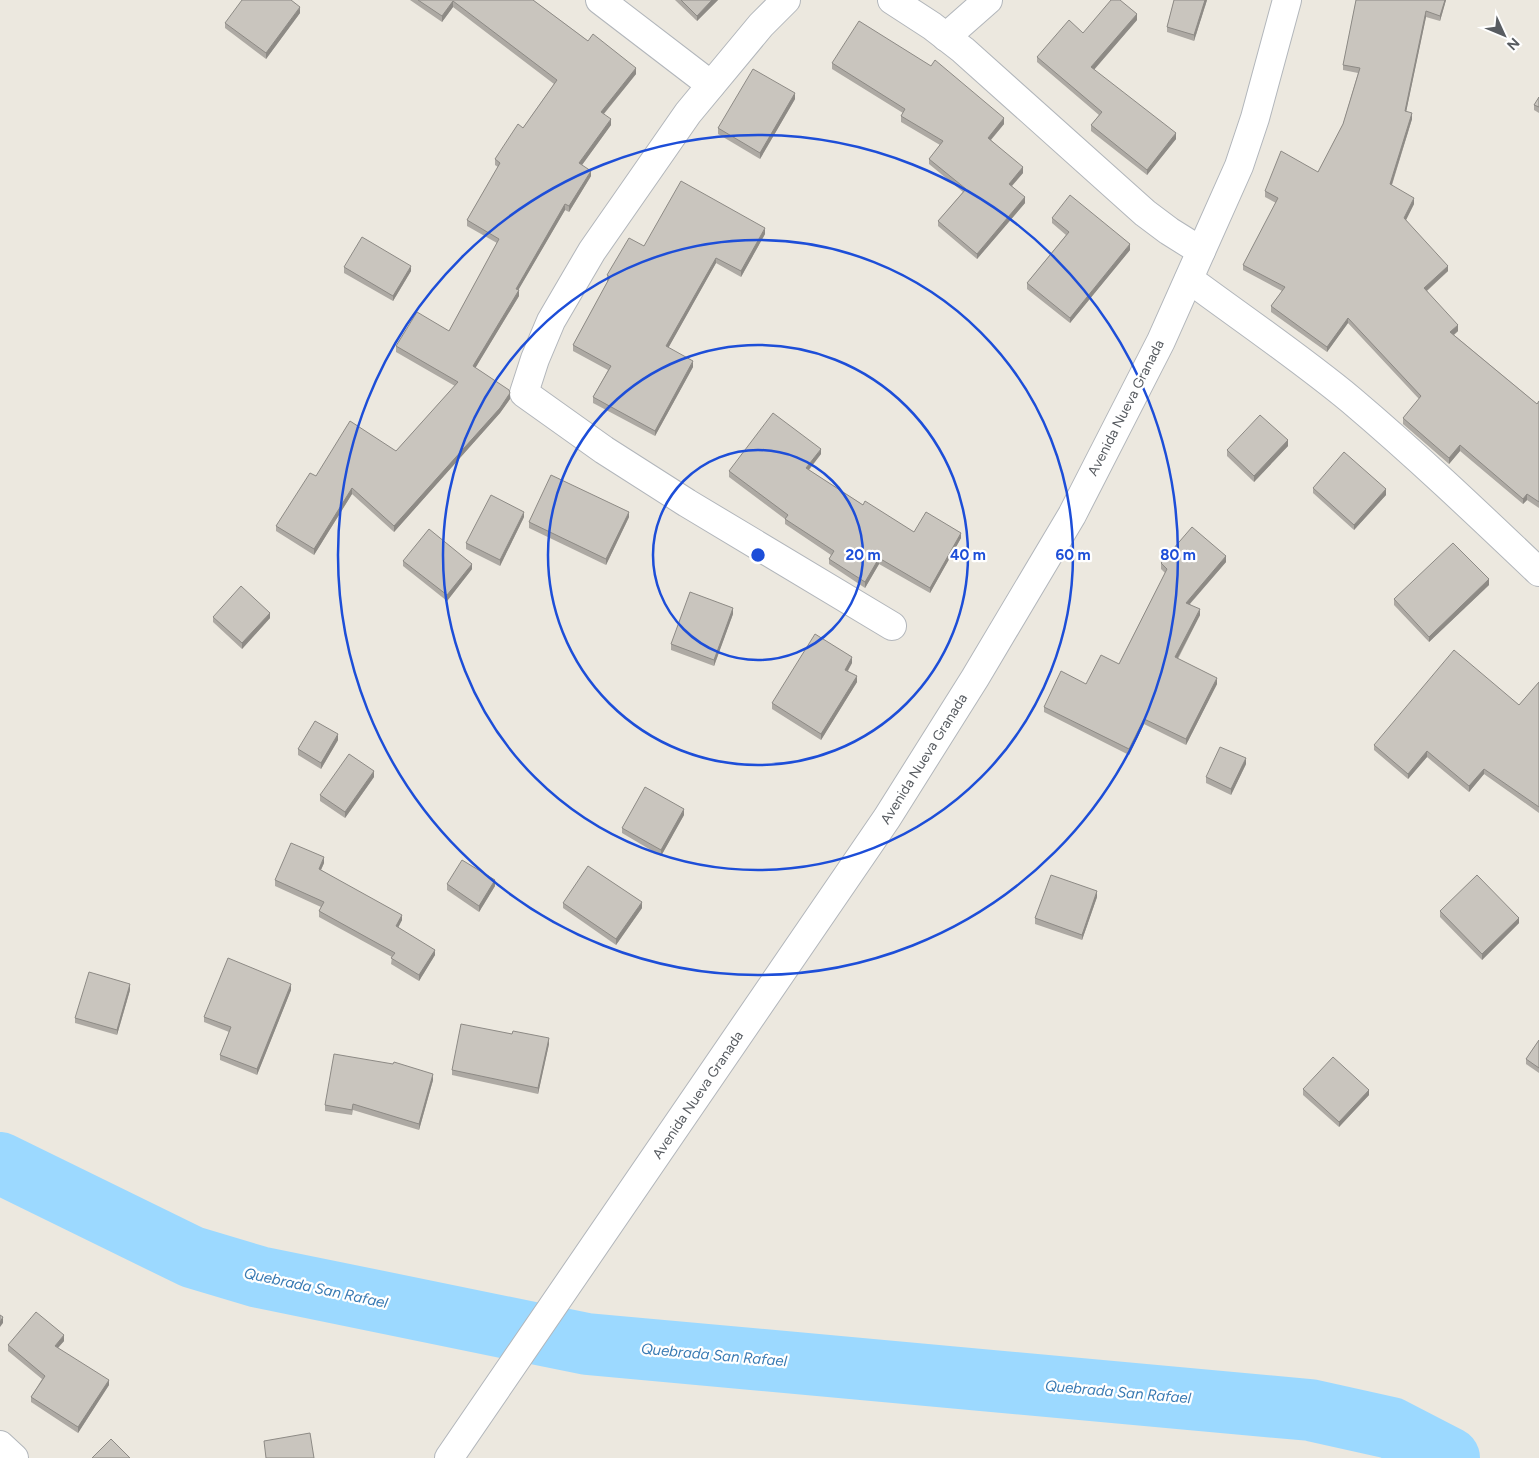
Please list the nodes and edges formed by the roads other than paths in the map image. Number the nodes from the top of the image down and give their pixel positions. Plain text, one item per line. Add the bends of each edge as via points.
1 (600, 0) edge
2 (786, 0) edge
3 (892, 0) edge
4 (988, 0) edge
5 (1287, 0) edge
6 (946, 37) junction
7 (711, 85) junction
8 (1201, 251) junction
9 (1189, 279) junction
10 (1539, 572) edge
11 (892, 626) dead end
12 (0, 1445) edge
13 (14, 1458) edge
14 (449, 1458) edge

1 - 7 street
2 - 7 street
3 - 6 street
4 - 6 street
5 - 8 street, Avenida Nueva Granada via 1239,166
6 - 8 street via 1145,213
7 - 11 street via 592,251 551,321 524,393 687,503
8 - 9 street, Avenida Nueva Granada
9 - 10 street via 1349,399 1430,468
9 - 14 street, Avenida Nueva Granada via 1072,515 975,678 887,818
12 - 13 street

